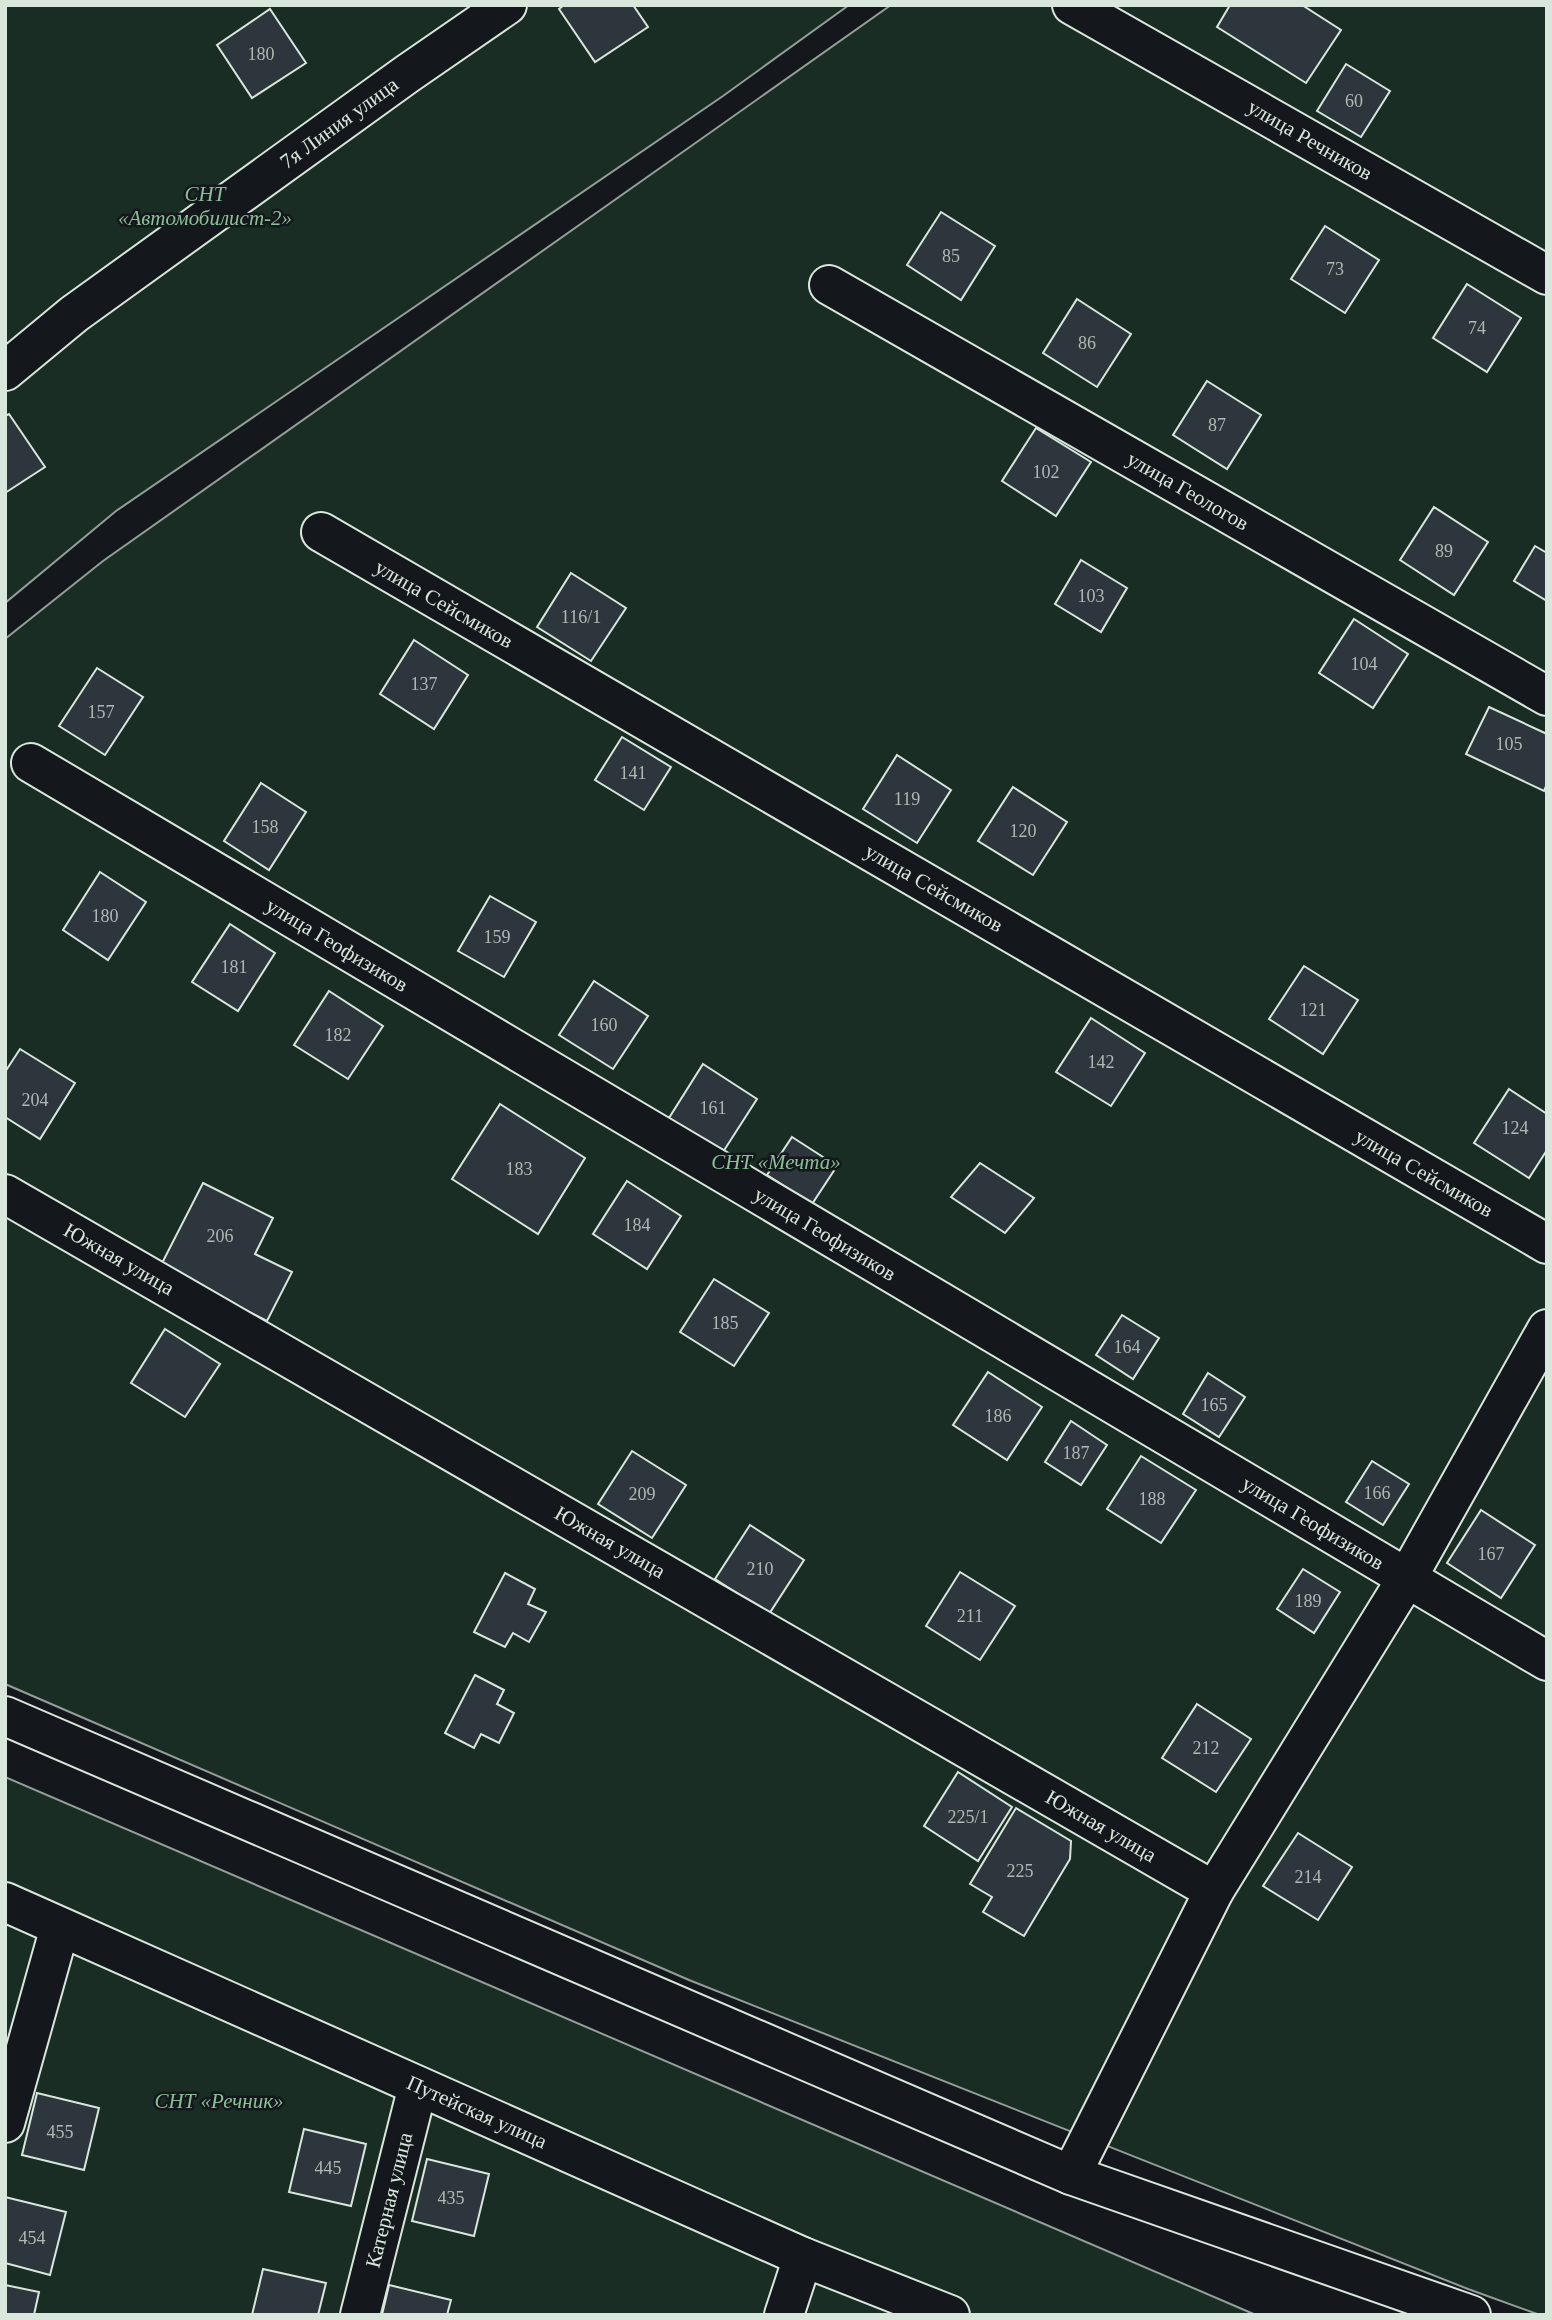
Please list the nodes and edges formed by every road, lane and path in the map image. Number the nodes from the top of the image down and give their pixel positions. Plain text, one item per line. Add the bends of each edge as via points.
1 (507, 5) edge
2 (1072, 5) edge
3 (1547, 275) edge
4 (829, 285) dead end
5 (5, 371) edge
6 (321, 532) dead end
7 (1547, 696) edge
8 (31, 763) dead end
9 (5, 1194) edge
10 (1547, 1244) edge
11 (1547, 1329) edge
12 (1406, 1578) junction
13 (1547, 1661) edge
14 (5, 1716) edge
15 (1214, 1891) junction
16 (5, 1902) edge
17 (61, 1927) junction
18 (418, 2086) junction
19 (5, 2123) edge
20 (1071, 2175) junction
21 (803, 2257) junction
22 (360, 2315) edge
23 (784, 2315) edge
24 (950, 2315) edge
25 (1471, 2315) edge

1 - 5 street, 7я Линия улица via 74,314
2 - 3 street, улица Речников
4 - 7 street, улица Геологов
6 - 10 street, улица Сейсмиков
8 - 12 street, улица Геофизиков
9 - 15 street, Южная улица
11 - 12 street
12 - 13 street, улица Геофизиков
12 - 15 street
14 - 20 street
15 - 20 street
16 - 17 street, Путейская улица
17 - 18 street, Путейская улица
17 - 19 street
18 - 21 street, Путейская улица
18 - 22 street, Катерная улица
20 - 25 street
21 - 23 street
21 - 24 street, Путейская улица

